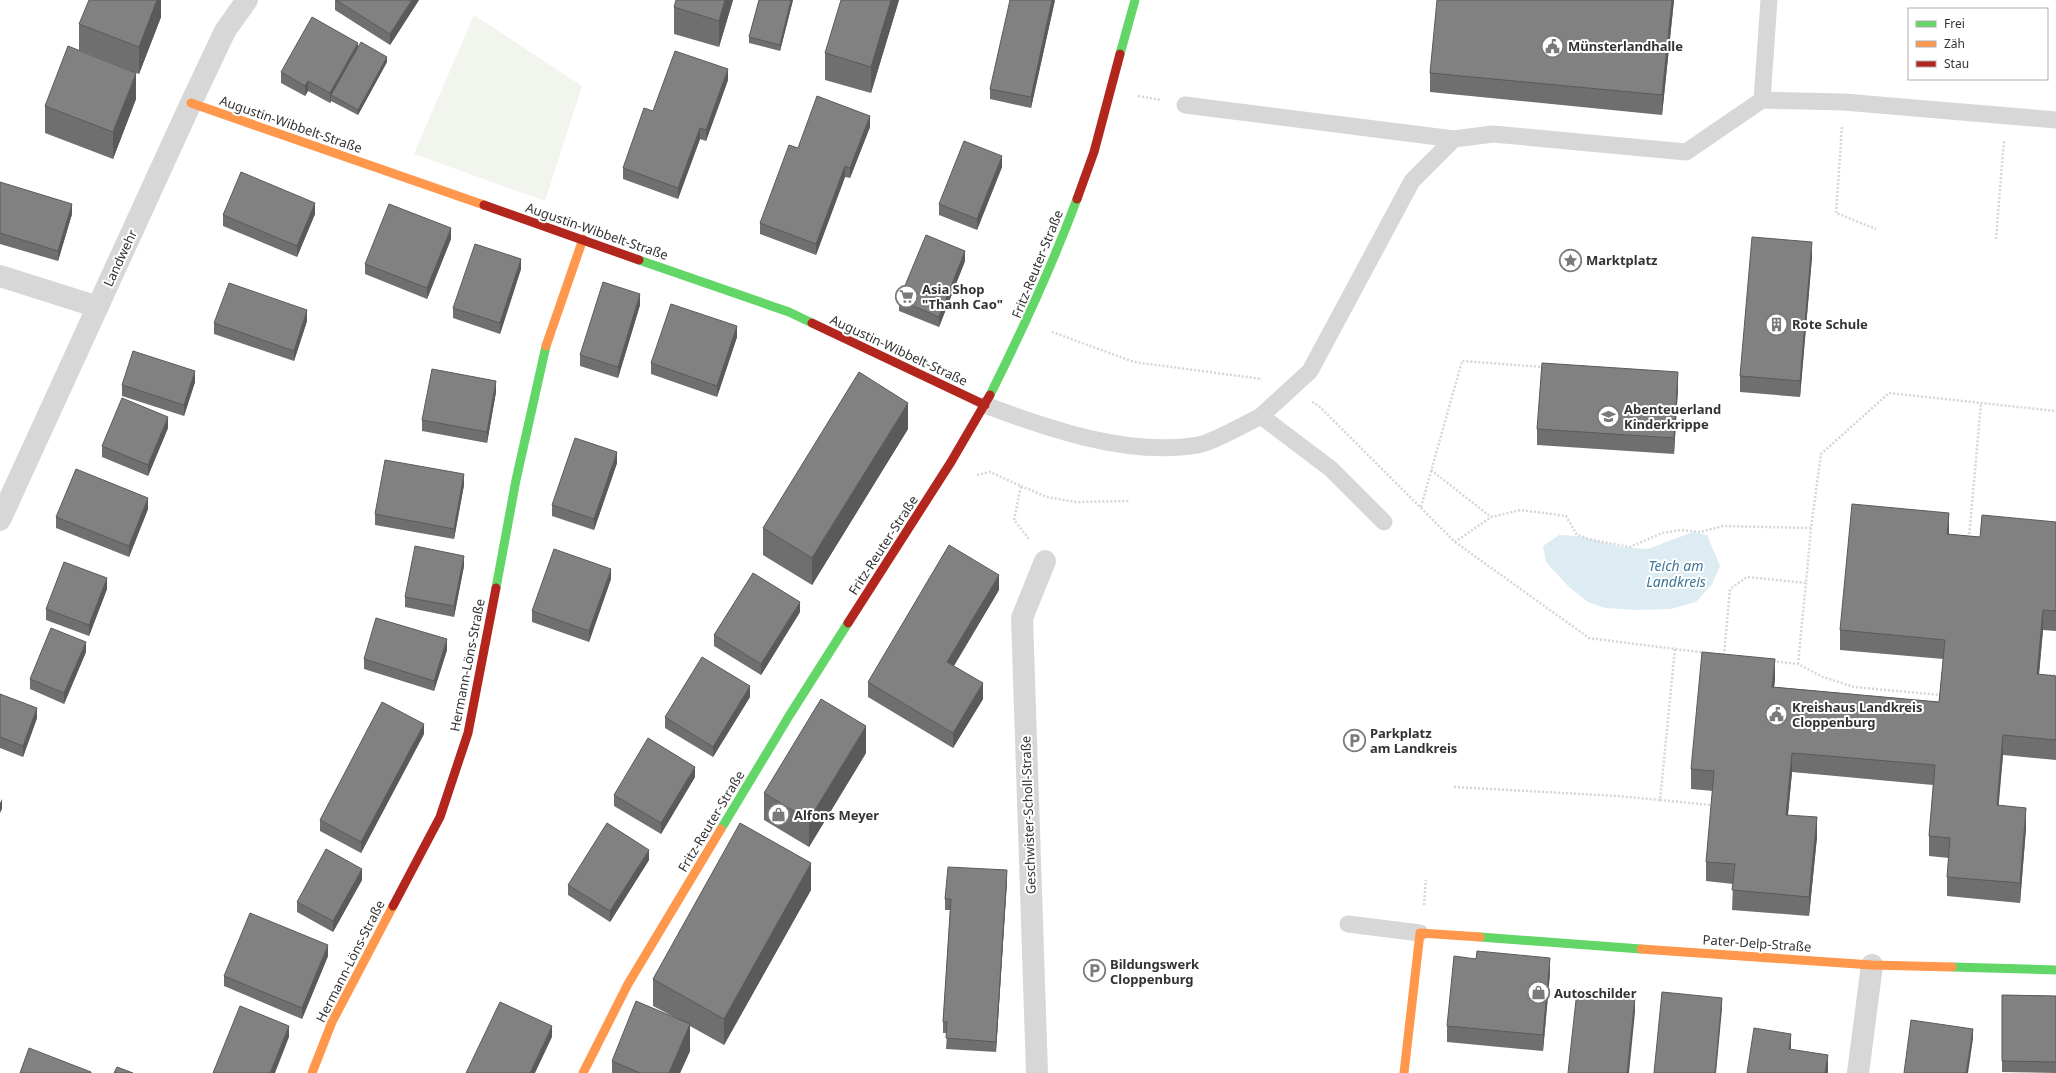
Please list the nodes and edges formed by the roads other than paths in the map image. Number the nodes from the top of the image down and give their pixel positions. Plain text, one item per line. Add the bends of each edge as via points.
1 (247, 0) edge
2 (1135, 0) edge
3 (1769, 0) edge
4 (1762, 100) junction
5 (191, 103) junction
6 (1185, 104) road end
7 (2056, 120) edge
8 (1454, 139) junction
9 (583, 240) junction
10 (0, 276) edge
11 (98, 307) junction
12 (985, 405) junction
13 (1261, 416) junction
14 (0, 520) edge
15 (1384, 522) dead end
16 (1045, 560) road end
17 (1348, 924) dead end
18 (1420, 933) junction
19 (1872, 965) junction
20 (2056, 970) edge
21 (312, 1073) edge
22 (583, 1073) edge
23 (1037, 1073) edge
24 (1404, 1073) edge
25 (1858, 1073) edge

1 - 5 street, Landwehr via 226,31
2 - 12 street, Fritz-Reuter-Straße via 1092,159 1062,240 1027,322
3 - 4 lane
4 - 7 lane via 1844,102
4 - 8 lane via 1686,152 1493,134
5 - 9 street, Augustin-Wibbelt-Straße
5 - 11 street, Landwehr
6 - 8 lane
8 - 13 lane via 1412,181 1310,371
9 - 12 street, Augustin-Wibbelt-Straße via 789,312
9 - 21 street, Hermann-Löns-Straße via 544,348 468,733 440,817 332,1022
10 - 11 street
11 - 14 street, Landwehr
12 - 13 lane via 1061,431 1152,448 1200,445
12 - 22 street, Fritz-Reuter-Straße via 952,462 781,729 628,984
13 - 15 lane via 1331,469
16 - 23 street, Geschwister-Scholl-Straße via 1022,618
17 - 18 lane
18 - 19 street, Pater-Delp-Straße
18 - 24 street
19 - 20 street, Pater-Delp-Straße
19 - 25 street

